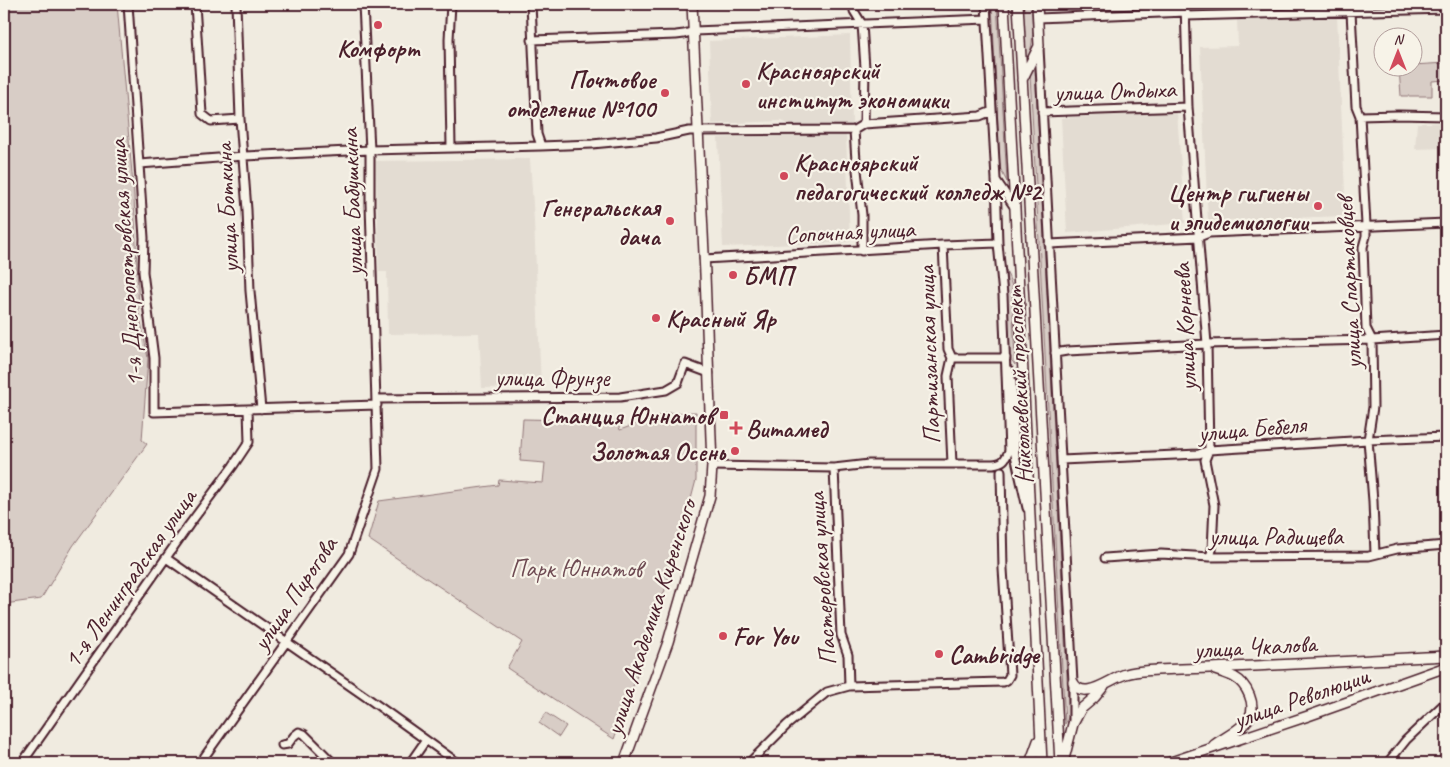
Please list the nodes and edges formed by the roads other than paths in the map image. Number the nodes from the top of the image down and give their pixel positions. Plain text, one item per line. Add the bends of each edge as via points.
1 (128, 4) edge
2 (195, 4) edge
3 (236, 4) edge
4 (363, 4) edge
5 (451, 4) edge
6 (531, 4) edge
7 (692, 4) edge
8 (854, 4) edge
9 (986, 4) edge
10 (1004, 4) edge
11 (1018, 4) edge
12 (1037, 4) edge
13 (1185, 4) edge
14 (1446, 9) edge
15 (1351, 12) junction
16 (1186, 14) junction
17 (1038, 18) junction
18 (987, 19) junction
19 (862, 24) junction
20 (694, 31) junction
21 (532, 40) junction
22 (1039, 46) junction
23 (1021, 82) junction
24 (1188, 107) junction
25 (992, 111) junction
26 (1042, 112) junction
27 (1360, 116) junction
28 (1446, 116) edge
29 (240, 118) junction
30 (864, 124) junction
31 (854, 130) junction
32 (698, 132) junction
33 (541, 146) junction
34 (451, 147) junction
35 (370, 150) junction
36 (244, 156) junction
37 (140, 164) junction
38 (996, 180) junction
39 (1015, 209) junction
40 (1446, 223) edge
41 (1366, 225) junction
42 (1199, 237) junction
43 (998, 243) junction
44 (1049, 244) junction
45 (943, 245) junction
46 (862, 251) junction
47 (704, 259) junction
48 (1446, 335) edge
49 (1372, 340) junction
50 (1207, 344) junction
51 (1055, 353) junction
52 (952, 358) junction
53 (1006, 358) junction
54 (709, 373) junction
55 (377, 402) junction
56 (248, 409) junction
57 (261, 409) junction
58 (1446, 437) edge
59 (1368, 440) junction
60 (1209, 450) junction
61 (1061, 460) junction
62 (952, 464) junction
63 (712, 466) junction
64 (834, 468) junction
65 (1001, 471) dead end
66 (1030, 525) junction
67 (1446, 545) edge
68 (1375, 554) junction
69 (1210, 557) junction
70 (166, 558) junction
71 (1106, 558) dead end
72 (286, 641) junction
73 (1446, 656) edge
74 (1446, 667) edge
75 (1211, 668) junction
76 (1073, 682) junction
77 (1106, 684) junction
78 (849, 686) junction
79 (1446, 702) edge
80 (1073, 724) junction
81 (1041, 732) junction
82 (426, 740) junction
83 (282, 745) dead end
84 (1203, 752) junction
85 (1389, 762) edge
86 (22, 763) edge
87 (200, 763) edge
88 (328, 763) edge
89 (410, 763) edge
90 (458, 763) edge
91 (624, 763) edge
92 (749, 763) edge
93 (1030, 763) edge
94 (1042, 763) edge
95 (1061, 763) edge
96 (1168, 763) edge

1 - 37 street, 1-я Днепропетровская улица
2 - 29 street via 202,114 212,121
3 - 29 street, улица Боткина
4 - 35 street, улица Бабушкина
5 - 34 street
6 - 21 street
7 - 20 main road, улица Академика Киренского
8 - 19 street via 854,11
9 - 18 street
10 - 39 main road, Николаевский проспект
11 - 23 main road, Николаевский проспект
12 - 17 main road
13 - 16 street, улица Корнеева
14 - 15 street
15 - 16 street
15 - 27 street, улица Спартаковцев via 1356,106
16 - 17 street
16 - 24 street, улица Корнеева
17 - 22 main road
18 - 19 street
18 - 25 street
19 - 20 street
19 - 30 street
20 - 21 street via 676,35
20 - 32 main road, улица Академика Киренского
21 - 33 street via 537,134
22 - 23 main road
22 - 26 street
23 - 95 main road, Николаевский проспект
24 - 26 street, улица Отдыха
24 - 42 street, улица Корнеева
25 - 30 street via 980,116
25 - 38 street
26 - 44 street
27 - 28 street
27 - 41 street, улица Спартаковцев
29 - 36 street, улица Боткина
30 - 31 street
31 - 32 street
31 - 46 street
32 - 33 street via 592,144
32 - 47 main road, улица Академика Киренского
33 - 34 street
34 - 35 street
35 - 36 street
35 - 55 street, улица Бабушкина
36 - 37 street
36 - 57 street, улица Боткина via 250,290
37 - 56 street, 1-я Днепропетровская улица via 143,272 154,358 154,412
38 - 39 street
38 - 43 street
39 - 66 main road, Николаевский проспект
40 - 41 street
41 - 42 street via 1209,233
41 - 49 street, улица Спартаковцев via 1363,247 1366,328
42 - 44 street
42 - 50 street, улица Корнеева
43 - 45 street, Сопочная улица
43 - 53 street
44 - 51 street
45 - 46 street, Сопочная улица
45 - 52 street, Партизанская улица via 948,349
46 - 47 street, Сопочная улица
47 - 54 main road, улица Академика Киренского
48 - 49 street
49 - 50 street
49 - 59 street, улица Спартаковцев via 1372,407
50 - 51 street
50 - 60 street, улица Корнеева
51 - 61 street
52 - 53 street
52 - 62 street, Партизанская улица via 948,376
53 - 62 street via 1009,451 1002,462
53 - 66 street via 1012,382 1015,455
54 - 55 street, улица Фрунзе via 685,364 678,383 666,390 620,397
54 - 63 main road, улица Академика Киренского
55 - 57 street, улица Фрунзе
55 - 72 street, улица Пирогова via 378,469 349,554
56 - 57 street, 1-я Днепропетровская улица
56 - 70 street, 1-я Ленинградская улица via 249,442
58 - 59 street, улица Бебеля
59 - 60 street, улица Бебеля
59 - 68 street, улица Спартаковцев
60 - 61 street, улица Бебеля via 1199,454
60 - 69 street, улица Корнеева via 1205,460 1214,505
61 - 76 street
62 - 64 street via 868,464
63 - 64 street
63 - 91 main road, улица Академика Киренского via 710,496 668,642
64 - 78 street, Пастеровская улица via 841,635 848,655
65 - 78 street via 1010,675 1007,680
66 - 81 main road, Николаевский проспект
67 - 68 street, улица Радищева
68 - 69 street, улица Радищева
69 - 71 street, улица Радищева via 1161,554
70 - 72 street
70 - 86 street, 1-я Ленинградская улица
72 - 82 street
72 - 87 street, улица Пирогова
73 - 75 main road, улица Чкалова
74 - 84 main road, улица Революции
75 - 77 main road, улица Чкалова via 1140,671 1124,674
75 - 84 main road via 1236,678 1246,688 1252,705 1250,717 1242,725
76 - 77 main road, улица Чкалова via 1080,690
76 - 80 street
77 - 80 main road via 1081,709
78 - 92 street via 827,692 787,725
79 - 85 street via 1406,740
80 - 95 main road
81 - 93 main road
81 - 94 main road, Николаевский проспект
82 - 89 street
82 - 90 street
83 - 88 street via 288,744 299,732 330,760
84 - 96 main road, улица Революции

